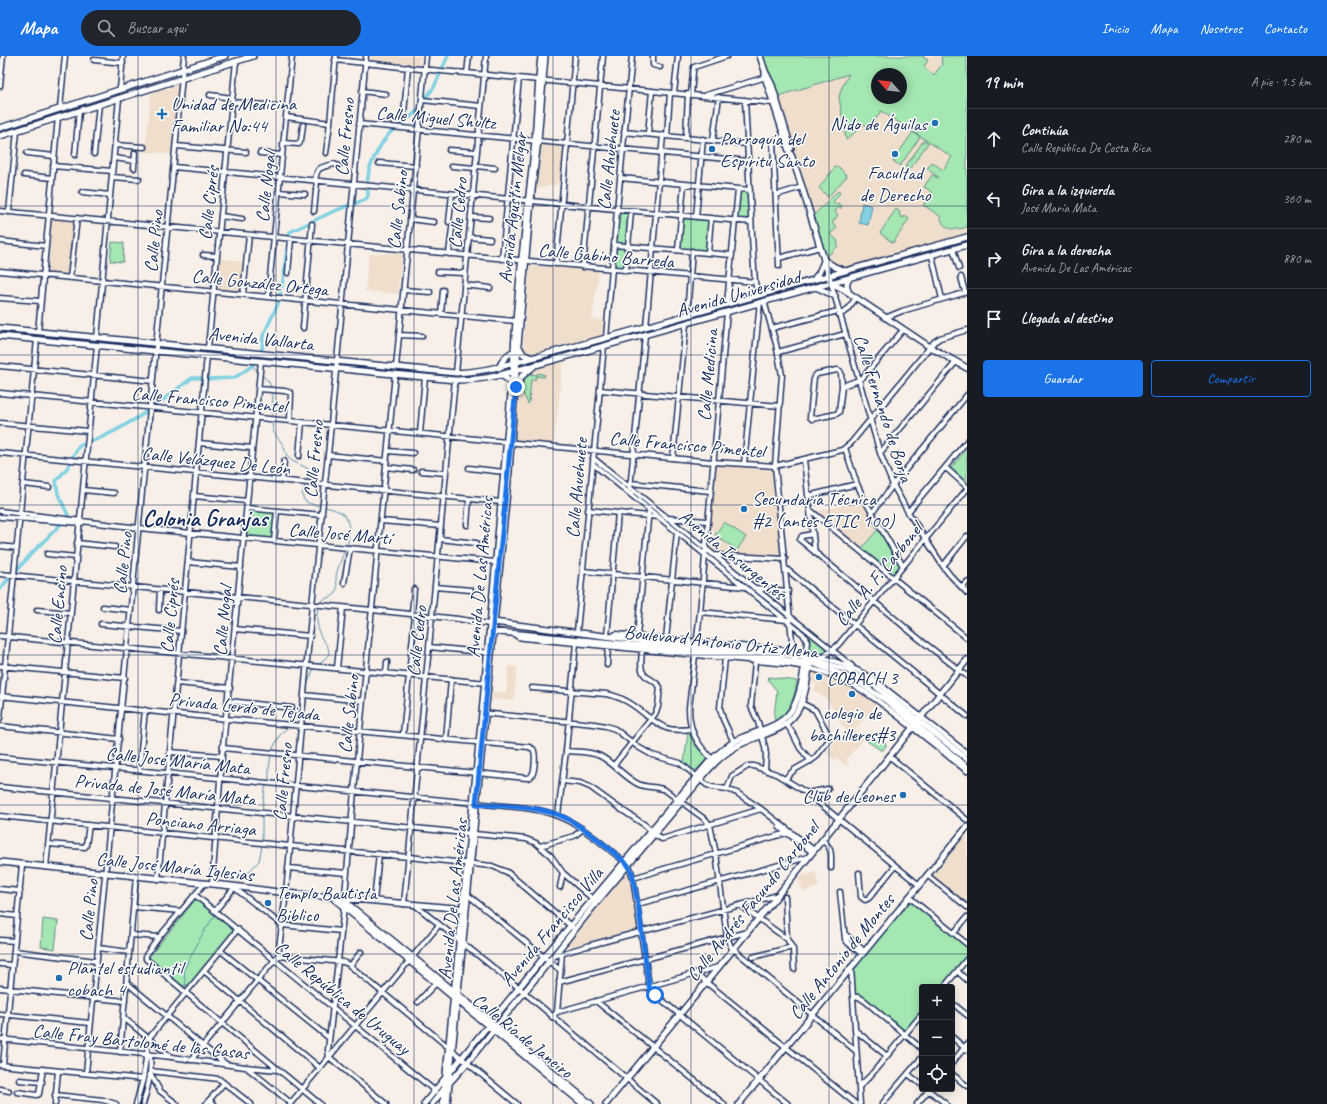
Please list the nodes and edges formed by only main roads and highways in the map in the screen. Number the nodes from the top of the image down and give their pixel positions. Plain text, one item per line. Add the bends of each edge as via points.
1 (225, 56) edge
2 (252, 56) edge
3 (541, 56) edge
4 (545, 56) edge
5 (760, 56) edge
6 (767, 76) junction
7 (540, 80) junction
8 (0, 128) edge
9 (0, 136) edge
10 (792, 157) junction
11 (967, 237) edge
12 (967, 245) edge
13 (824, 260) junction
14 (524, 261) junction
15 (846, 271) junction
16 (829, 276) junction
17 (852, 277) junction
18 (813, 280) junction
19 (831, 282) junction
20 (815, 287) junction
21 (850, 294) junction
22 (835, 297) road end
23 (0, 328) edge
24 (0, 336) edge
25 (518, 345) junction
26 (514, 351) junction
27 (531, 358) junction
28 (515, 362) junction
29 (536, 365) junction
30 (499, 368) junction
31 (967, 368) edge
32 (515, 371) junction
33 (500, 375) junction
34 (514, 386) junction
35 (509, 442) junction
36 (491, 623) junction
37 (504, 624) junction
38 (491, 631) junction
39 (504, 632) junction
40 (695, 648) junction
41 (967, 660) edge
42 (812, 662) junction
43 (917, 722) junction
44 (762, 734) junction
45 (967, 758) edge
46 (967, 767) edge
47 (967, 827) edge
48 (0, 862) edge
49 (469, 864) junction
50 (333, 898) junction
51 (344, 901) junction
52 (464, 909) junction
53 (573, 927) junction
54 (455, 996) junction
55 (490, 1024) junction
56 (496, 1028) junction
57 (450, 1049) junction
58 (450, 1074) junction
59 (447, 1081) junction
60 (444, 1088) junction
61 (444, 1102) edge
62 (424, 1104) edge
63 (432, 1104) edge
64 (583, 1104) edge
65 (591, 1104) edge
66 (606, 1104) edge
67 (739, 1104) edge

1 - 8 main road
2 - 9 main road
3 - 7 main road, Avenida Agustín Melgar
4 - 7 main road, Avenida Agustín Melgar
5 - 6 main road
6 - 10 main road via 788,136
6 - 10 main road via 773,103
7 - 14 main road, Avenida Agustín Melgar
10 - 13 main road
11 - 15 main road, Avenida Universidad
12 - 17 main road, Avenida Universidad
13 - 15 main road
13 - 16 main road
13 - 18 main road
14 - 25 main road, Avenida Agustín Melgar
14 - 26 main road, Avenida Agustín Melgar
15 - 16 main road, Avenida Universidad
16 - 18 main road, Avenida Universidad
16 - 19 main road
17 - 19 main road, Avenida Universidad
17 - 21 main road via 847,283
18 - 27 main road, Avenida Universidad
19 - 20 main road, Avenida Universidad
19 - 21 main road
20 - 22 main road
20 - 29 main road, Avenida Universidad
21 - 31 main road via 955,363
23 - 30 main road, Avenida Vallarta via 456,373
24 - 33 main road, Avenida Vallarta via 425,378 455,380
25 - 27 main road via 523,354
25 - 28 main road, Avenida Agustín Melgar
26 - 28 main road, Avenida Agustín Melgar
26 - 30 main road via 502,360
27 - 28 main road, Avenida Universidad
28 - 30 main road, Avenida Vallarta
28 - 32 main road, Avenida De Las Américas
29 - 32 main road, Avenida Universidad
29 - 34 main road
32 - 33 main road, Avenida Vallarta
32 - 34 main road, Avenida De Las Américas
33 - 34 main road
34 - 35 main road, Avenida De Las Américas
35 - 36 main road, Avenida De Las Américas
35 - 36 main road, Avenida De Las Américas via 495,562
36 - 37 main road, Boulevard Antonio Ortiz Mena
36 - 38 main road, Avenida De Las Américas
37 - 39 main road
37 - 40 main road, Boulevard Antonio Ortiz Mena
38 - 39 main road, Boulevard Antonio Ortiz Mena
38 - 49 main road, Avenida De Las Américas
39 - 40 main road, Boulevard Antonio Ortiz Mena via 642,648
40 - 42 main road, Boulevard Antonio Ortiz Mena
41 - 43 main road, Calle Andrés Facundo Carbonel
42 - 43 main road, Boulevard Antonio Ortiz Mena via 864,686
42 - 44 main road, Avenida Francisco Villa via 791,711 786,718
42 - 44 main road, Avenida Francisco Villa via 796,713 786,724 773,732
43 - 45 main road, Boulevard Antonio Ortiz Mena via 953,745
43 - 46 main road, Boulevard Antonio Ortiz Mena
43 - 66 main road, Calle Andrés Facundo Carbonel
44 - 53 main road, Avenida Francisco Villa via 735,744 714,760
47 - 67 main road, Calle Antonio de Montes
48 - 50 main road, Calle José María Iglesias
49 - 52 main road, Avenida De Las Américas
49 - 52 main road, Avenida De Las Américas via 468,895
50 - 51 main road, Calle Río de Janeiro
50 - 51 main road, Calle José María Iglesias
51 - 52 main road, Calle José María Iglesias
51 - 54 main road, Calle Río de Janeiro
52 - 54 main road, Avenida De Las Américas
53 - 55 main road, Avenida Francisco Villa via 544,957
53 - 56 main road, Avenida Francisco Villa via 554,956
54 - 55 main road, Calle Río de Janeiro
54 - 57 main road, Avenida De Las Américas
55 - 56 main road, Calle Río de Janeiro
55 - 58 main road, Avenida Francisco Villa
56 - 59 main road, Avenida Francisco Villa via 467,1063
56 - 64 main road, Calle Río de Janeiro
56 - 65 main road, Calle Río de Janeiro
57 - 58 main road, Avenida De Las Américas
57 - 59 main road, Avenida De Las Américas
58 - 59 main road, Avenida De Las Américas
59 - 60 main road, Avenida Francisco Villa
59 - 61 main road, Avenida De Las Américas
59 - 62 main road, Avenida Francisco Villa
60 - 61 main road
60 - 63 main road, Avenida Francisco Villa
61 - 63 main road

